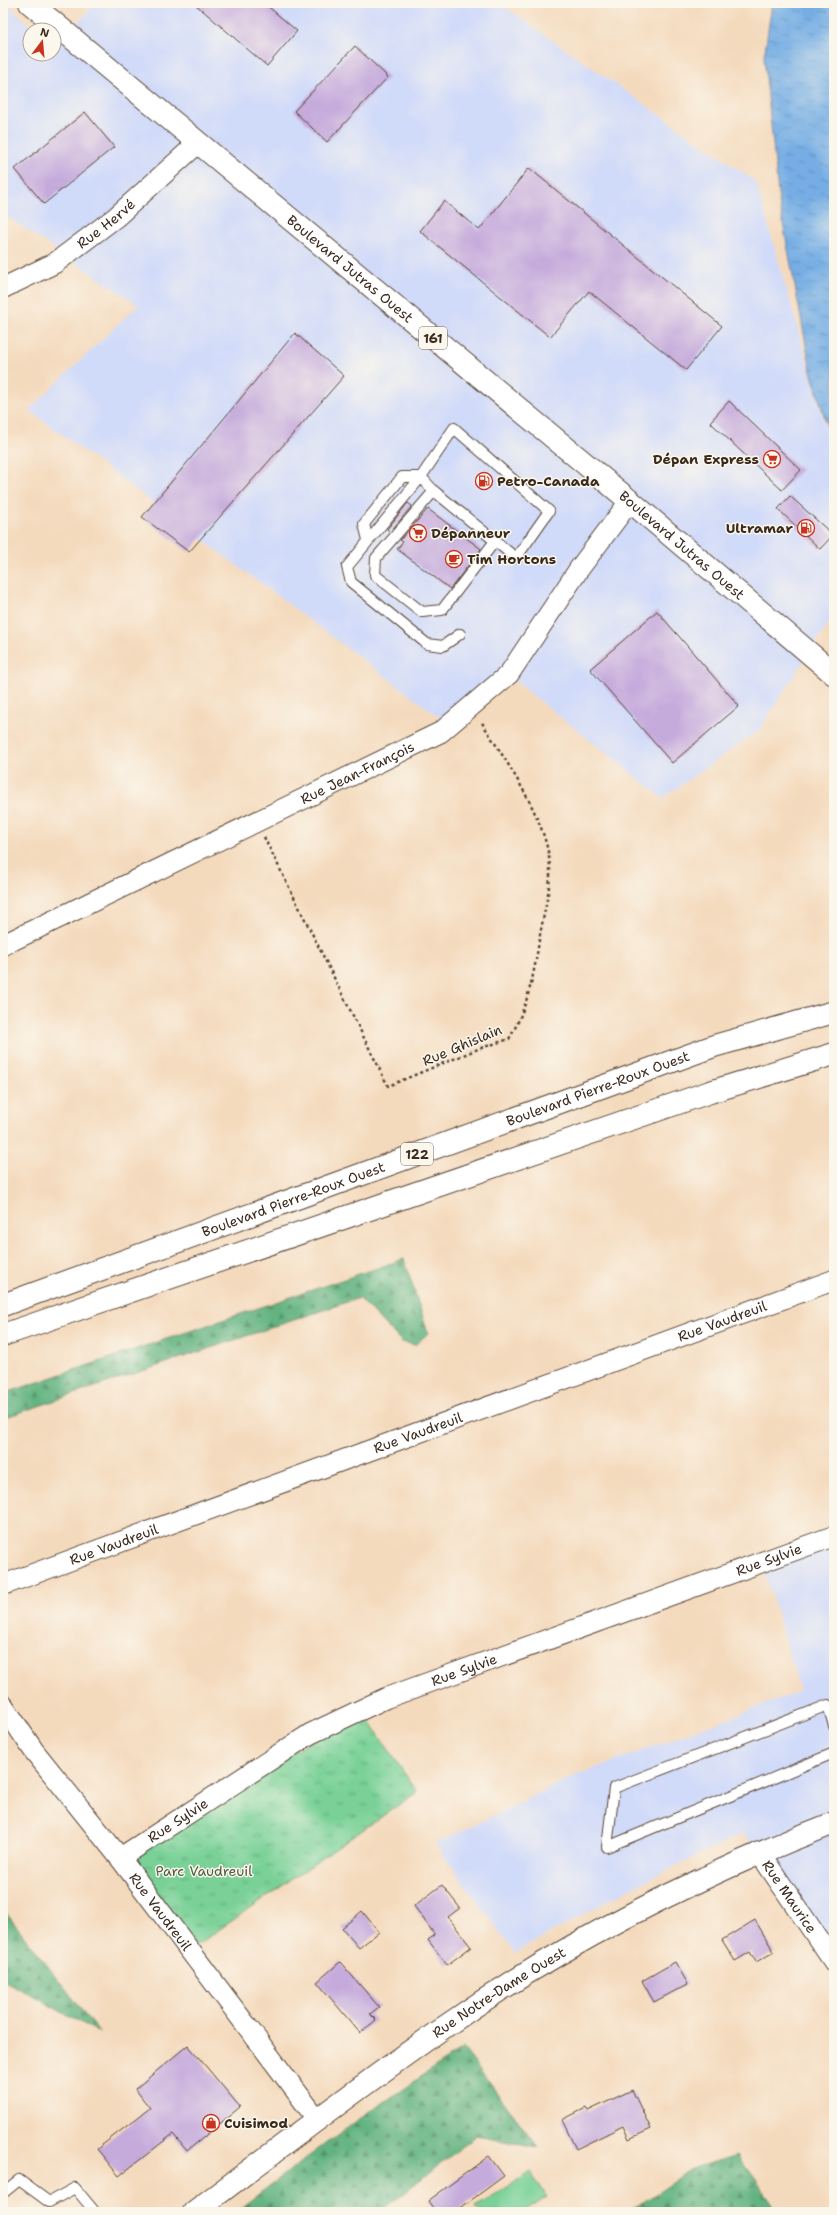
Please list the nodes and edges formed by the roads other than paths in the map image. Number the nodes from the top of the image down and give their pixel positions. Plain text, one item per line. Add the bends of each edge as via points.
1 (30, 3) edge
2 (198, 143) junction
3 (3, 288) edge
4 (421, 477) junction
5 (434, 491) junction
6 (630, 501) junction
7 (368, 540) junction
8 (495, 541) junction
9 (460, 634) dead end
10 (834, 674) edge
11 (3, 945) edge
12 (834, 1012) edge
13 (834, 1054) edge
14 (834, 1280) edge
15 (3, 1305) edge
16 (3, 1335) edge
17 (834, 1536) edge
18 (3, 1586) edge
19 (3, 1705) edge
20 (834, 1726) edge
21 (834, 1753) edge
22 (834, 1823) edge
23 (759, 1852) junction
24 (120, 1858) junction
25 (834, 1962) edge
26 (317, 2119) junction
27 (3, 2192) edge
28 (94, 2212) edge
29 (194, 2212) edge

1 - 2 main road, Boulevard Jutras Ouest / 161
2 - 3 street, Rue Hervé via 116,218 55,263
2 - 6 main road, Boulevard Jutras Ouest / 161
4 - 5 lane
4 - 7 lane
4 - 7 lane via 402,477 364,524
4 - 8 lane via 454,428 549,511 516,558
5 - 8 lane
5 - 8 lane via 376,558 375,575 422,612 442,610
6 - 10 main road, Boulevard Jutras Ouest / 161
6 - 11 street, Rue Jean-François via 579,569 509,674 441,732
7 - 9 lane via 347,567 351,582 427,644 443,646
12 - 15 main road, Boulevard Pierre-Roux Ouest / 122 via 714,1046
13 - 16 main road, 122 via 703,1094
14 - 18 street, Rue Vaudreuil
17 - 24 street, Rue Sylvie via 386,1698 310,1734
19 - 24 street, Rue Vaudreuil via 34,1751
20 - 21 lane via 828,1705 614,1788 607,1847
22 - 23 main road, Rue Notre-Dame Ouest
23 - 25 street, Rue Maurice
23 - 26 main road, Rue Notre-Dame Ouest via 601,1931 532,1972 444,2027
24 - 26 street, Rue Vaudreuil
26 - 29 main road, Rue Notre-Dame Ouest
27 - 28 lane via 19,2180 50,2202 74,2188

